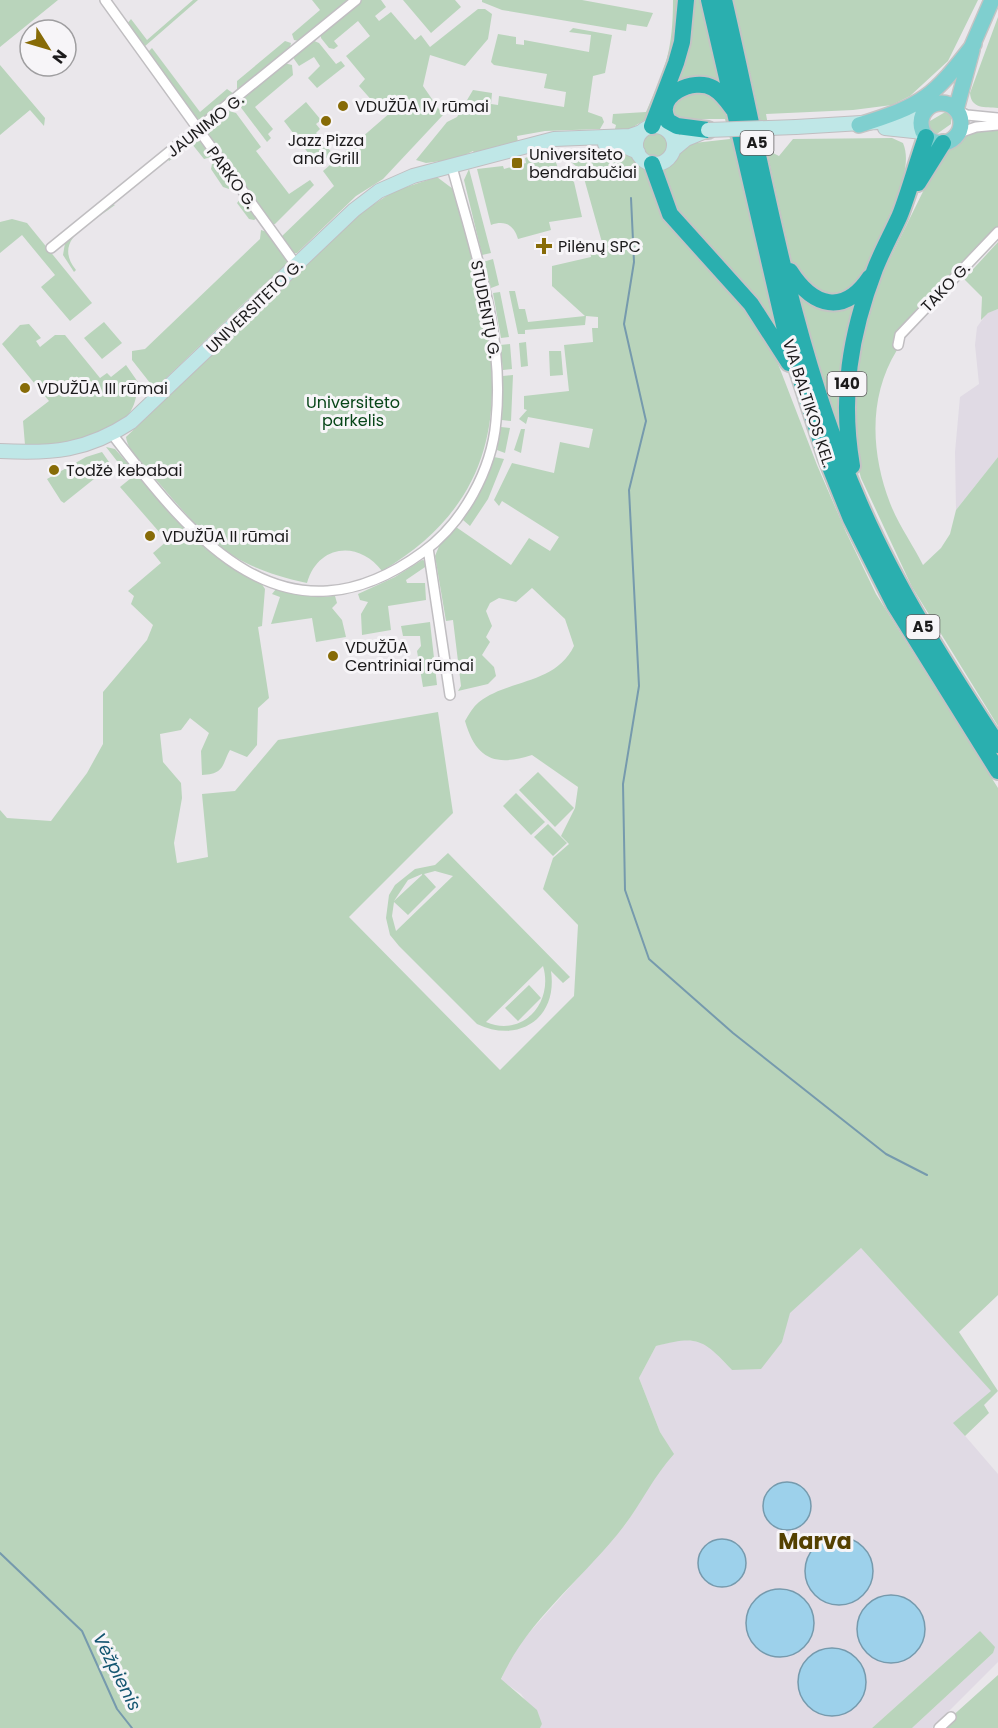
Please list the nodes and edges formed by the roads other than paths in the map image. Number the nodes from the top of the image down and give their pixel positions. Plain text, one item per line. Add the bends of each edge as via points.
1 (105, 0) edge
2 (356, 0) edge
3 (686, 0) edge
4 (710, 0) edge
5 (724, 0) edge
6 (992, 0) edge
7 (974, 44) junction
8 (942, 103) junction
9 (956, 110) junction
10 (735, 112) junction
11 (923, 114) junction
12 (998, 118) edge
13 (859, 125) junction
14 (998, 125) edge
15 (198, 129) junction
16 (646, 129) junction
17 (708, 130) junction
18 (669, 131) junction
19 (958, 133) junction
20 (924, 134) junction
21 (943, 143) junction
22 (674, 149) junction
23 (510, 152) junction
24 (638, 152) junction
25 (652, 164) junction
26 (452, 167) junction
27 (901, 212) junction
28 (998, 232) edge
29 (51, 248) dead end
30 (784, 262) junction
31 (297, 266) junction
32 (875, 268) junction
33 (898, 345) dead end
34 (800, 382) junction
35 (112, 434) junction
36 (0, 451) edge
37 (859, 502) junction
38 (428, 548) junction
39 (450, 695) dead end
40 (998, 745) edge
41 (998, 771) edge
42 (951, 1717) dead end
43 (939, 1728) edge

1 - 15 street, PARKO G.
2 - 15 street, JAUNIMO G.
3 - 16 highway via 676,63
4 - 10 highway, VIA BALTIKOS KEL. / A5
5 - 30 highway, VIA BALTIKOS KEL. / A5
6 - 7 main road
7 - 8 main road
7 - 9 main road
7 - 13 main road via 927,98
8 - 9 main road
8 - 11 main road
9 - 12 street
9 - 19 main road via 960,119
10 - 17 highway via 712,87 698,83 687,85 668,100 668,121
10 - 34 highway, VIA BALTIKOS KEL. / A5
11 - 13 main road via 910,120
11 - 20 main road
13 - 17 main road, bridge
13 - 20 main road
14 - 19 street
15 - 29 street, JAUNIMO G.
15 - 31 street, PARKO G.
16 - 18 main road
16 - 23 main road, UNIVERSITETO G. via 630,136 563,137
16 - 24 main road via 636,142
17 - 18 main road
17 - 22 main road
18 - 22 main road
19 - 21 main road, 140
20 - 21 main road via 933,142
20 - 27 highway
21 - 27 highway, 140
22 - 25 main road via 668,159
23 - 24 main road, UNIVERSITETO G. via 607,144
23 - 26 main road, UNIVERSITETO G.
24 - 25 main road
25 - 34 highway via 670,214 751,304
26 - 31 main road, UNIVERSITETO G. via 413,176 379,191
26 - 38 street, STUDENTŲ G. via 495,342 496,422 484,470 472,494
27 - 32 highway, 140
28 - 33 street, TAKO G. via 900,335
30 - 32 highway via 804,291 827,303 855,294
30 - 37 highway, VIA BALTIKOS KEL. / A5 via 813,376
31 - 35 main road, UNIVERSITETO G. via 153,403
32 - 37 highway, 140 via 847,371 846,425
34 - 41 highway, VIA BALTIKOS KEL. / A5 via 826,457 870,559 922,652
35 - 36 main road, UNIVERSITETO G. via 68,450
35 - 38 street, STUDENTŲ G. via 202,541 271,581 305,591 338,592 376,580
37 - 40 highway, VIA BALTIKOS KEL. / A5 via 912,609
38 - 39 street
42 - 43 street

